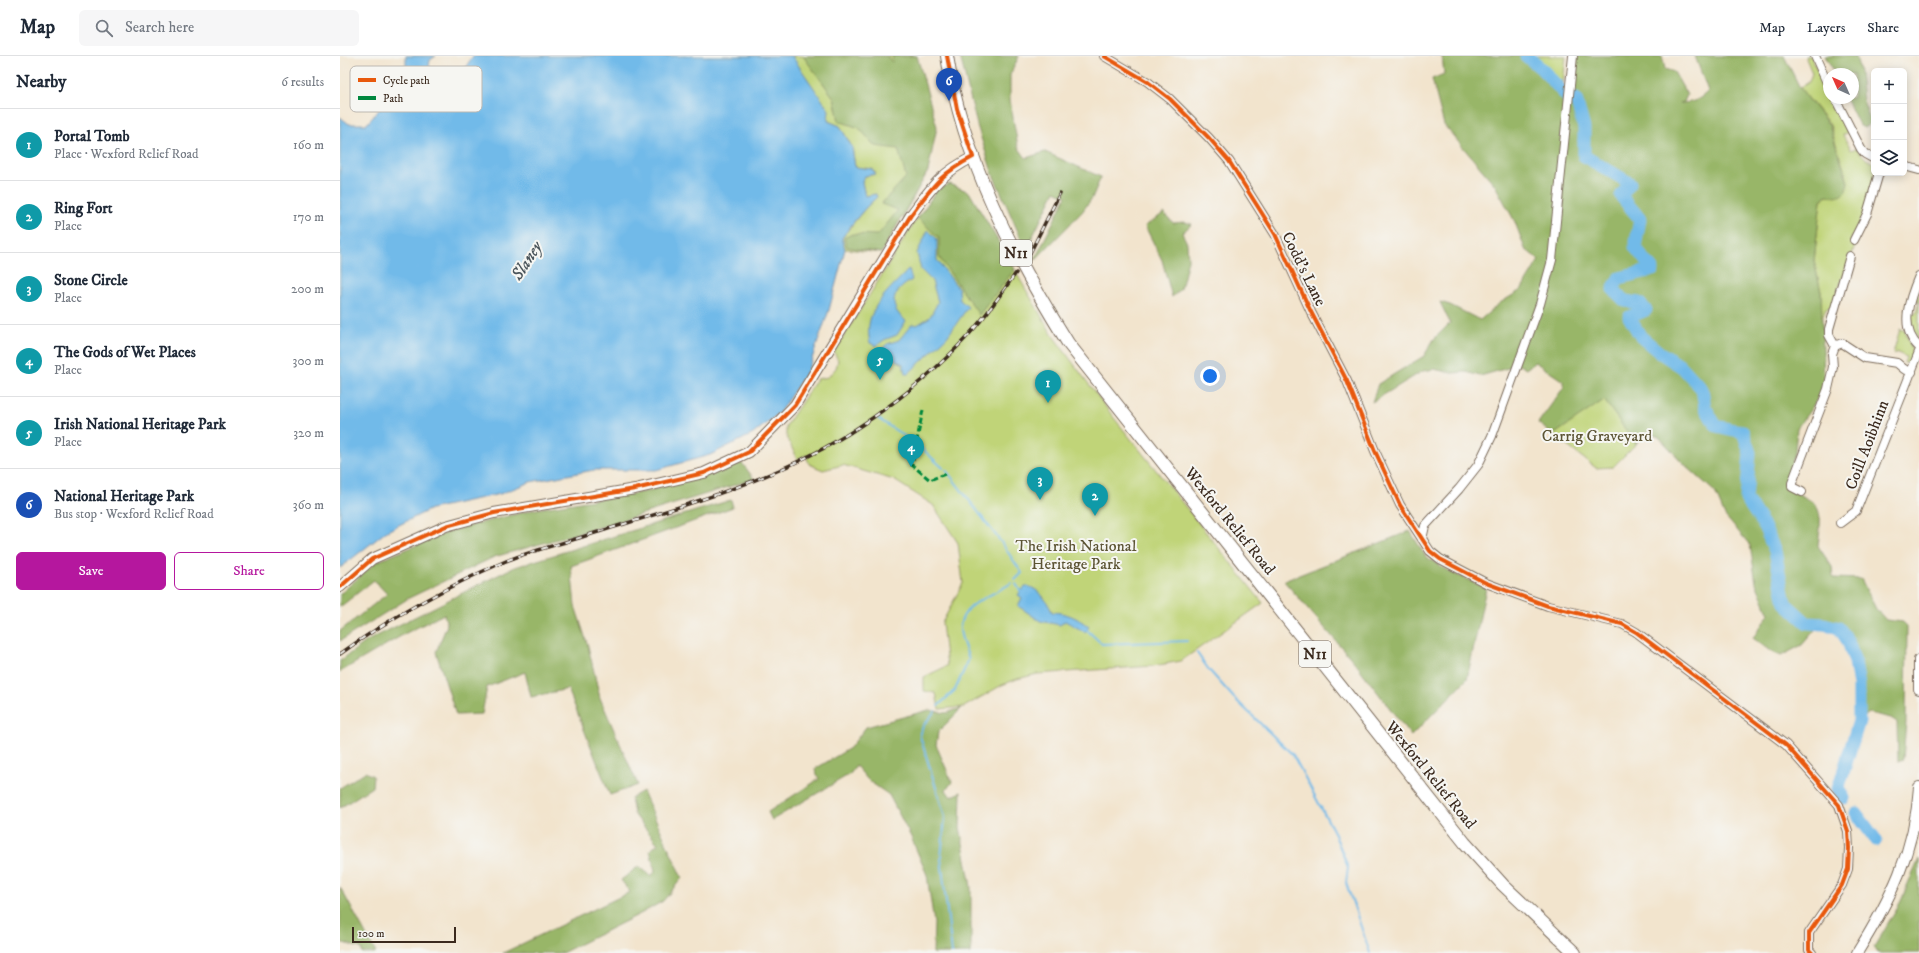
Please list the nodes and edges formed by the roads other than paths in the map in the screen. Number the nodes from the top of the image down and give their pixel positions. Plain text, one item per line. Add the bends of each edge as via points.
1 (947, 56) edge
2 (1104, 56) edge
3 (1573, 56) edge
4 (1815, 56) edge
5 (1823, 74) edge
6 (1838, 104) edge
7 (973, 157) junction
8 (1871, 157) edge
9 (1907, 167) edge
10 (1919, 170) edge
11 (1878, 176) edge
12 (1854, 240) dead end
13 (1850, 256) dead end
14 (1919, 276) edge
15 (1835, 346) junction
16 (1919, 347) edge
17 (1919, 352) edge
18 (1912, 372) junction
19 (1802, 492) dead end
20 (1840, 523) dead end
21 (1422, 539) junction
22 (340, 587) edge
23 (1919, 660) edge
24 (1919, 689) edge
25 (1919, 788) edge
26 (1918, 808) edge
27 (1575, 953) edge
28 (1812, 953) edge
29 (1857, 953) edge

1 - 7 highway, Wexford Relief Road / N11 via 957,108
2 - 21 street, Codd's Lane via 1148,82 1170,99 1229,161 1274,234 1347,381 1400,505
3 - 21 street via 1558,215 1552,260 1540,304 1492,436 1478,465 1425,526
4 - 5 street
6 - 8 street via 1861,149
7 - 22 main road via 944,174 933,185 911,215 795,405 749,452 704,473 635,489 494,512 446,526 372,559
7 - 27 highway, Wexford Relief Road / N11 via 1006,235 1038,295 1068,343 1465,843 1503,885
9 - 10 street
11 - 12 street via 1867,214
13 - 15 street via 1829,329
14 - 16 street via 1911,294 1907,321 1913,339
15 - 18 street via 1847,344 1865,358 1897,363
15 - 19 street via 1828,389 1792,483 1792,487
17 - 18 street, Coill Aoibhinn
18 - 20 street, Coill Aoibhinn via 1856,511
21 - 28 street, Codd's Lane via 1430,551 1440,559 1486,582 1548,606 1622,624 1786,745 1839,805 1848,831 1848,869 1842,885 1809,934 1809,950
23 - 24 main road
25 - 26 main road
26 - 29 main road via 1906,856 1890,898

